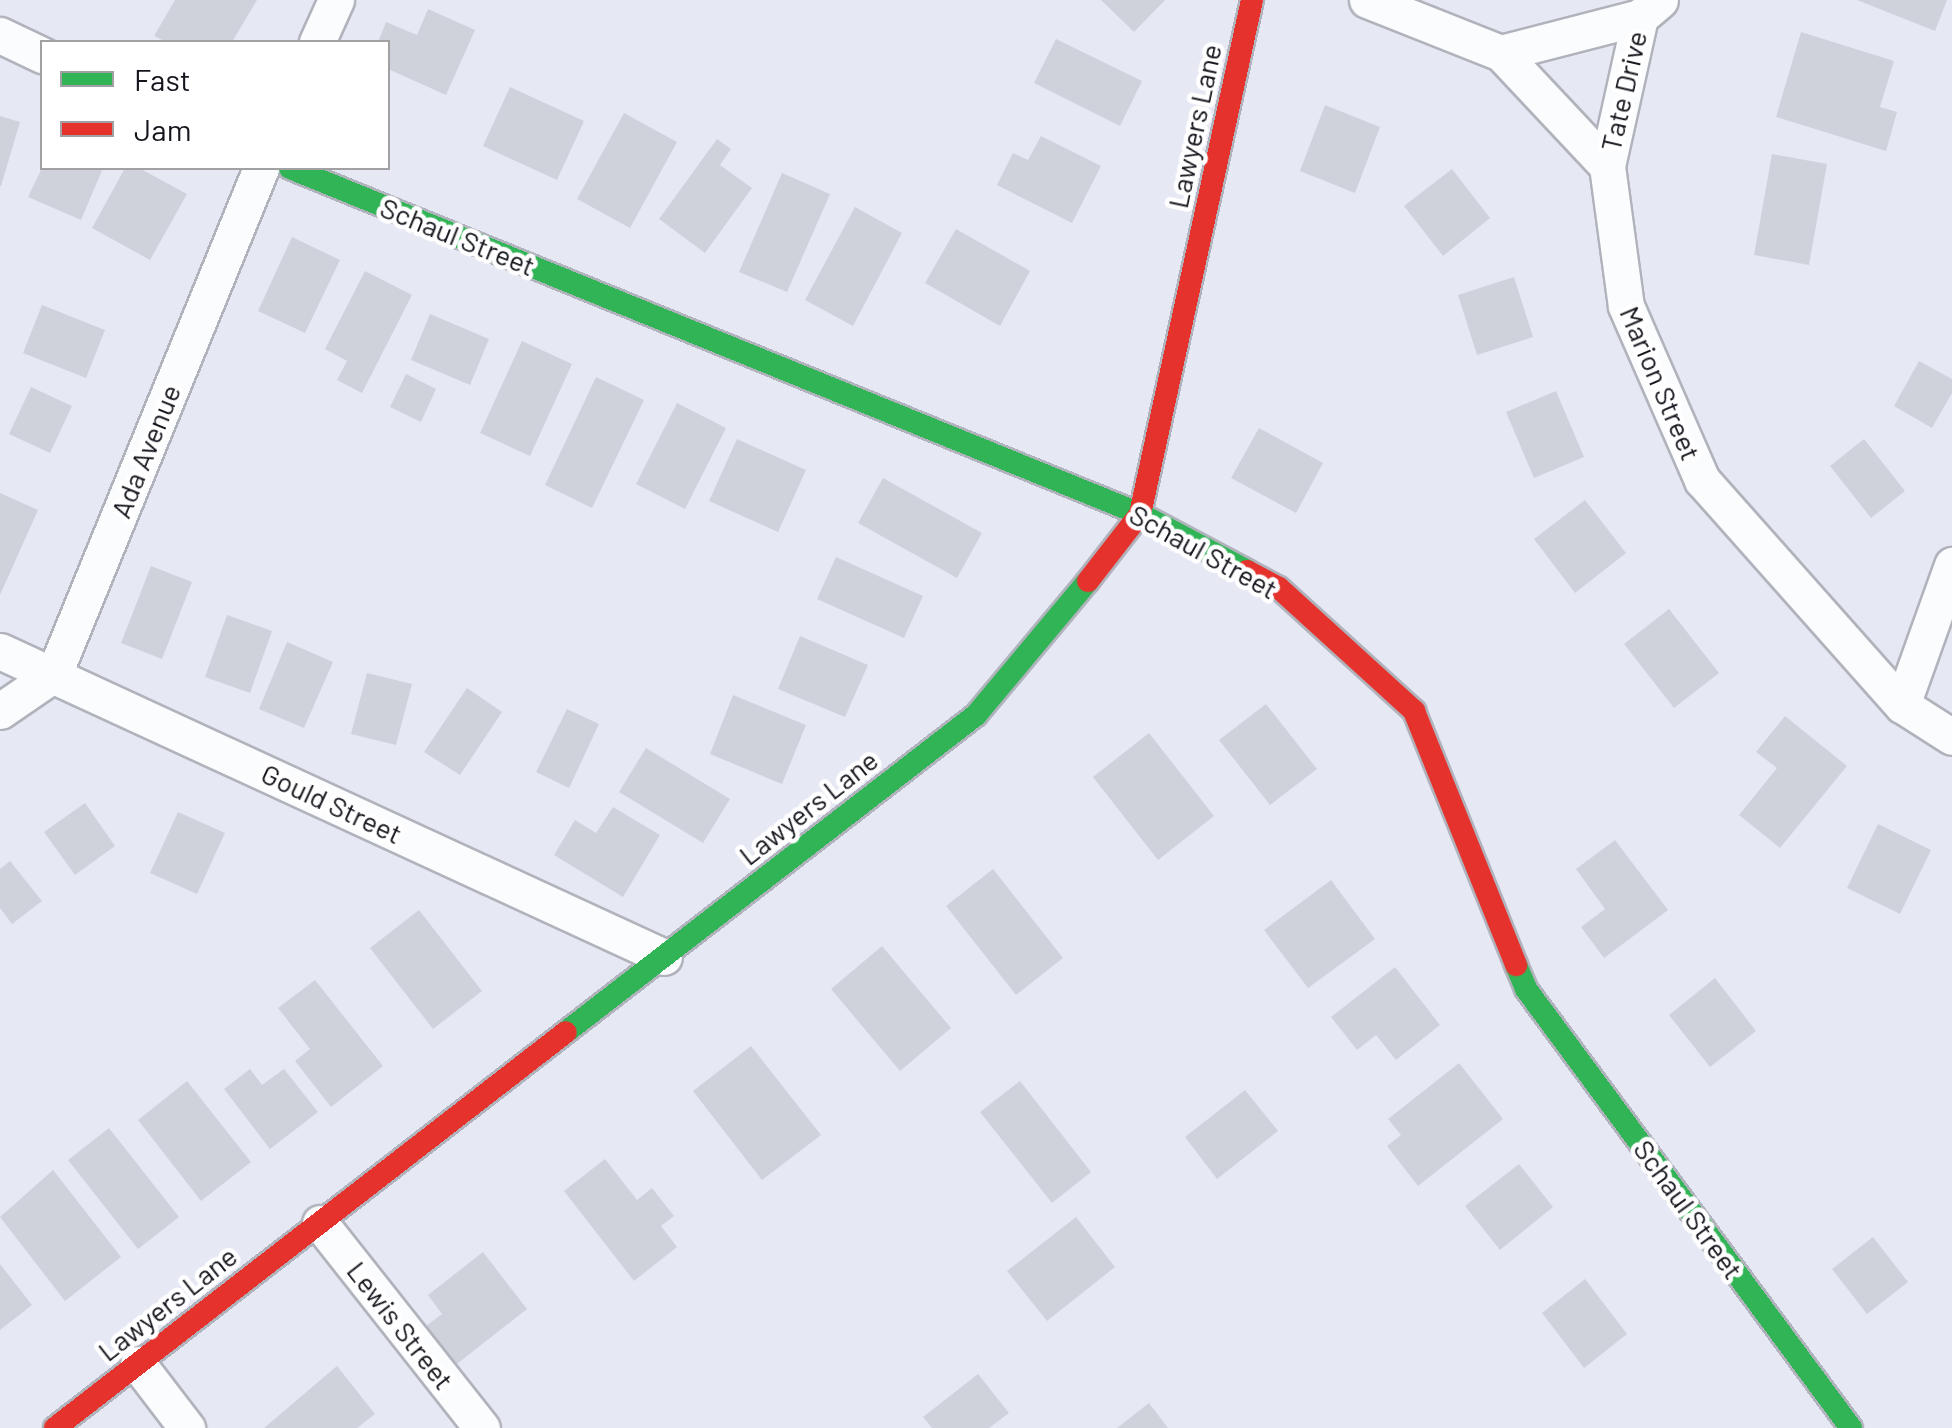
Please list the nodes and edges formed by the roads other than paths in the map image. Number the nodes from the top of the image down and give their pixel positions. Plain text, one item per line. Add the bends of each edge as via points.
1 (336, 0) edge
2 (1252, 0) edge
3 (1366, 0) edge
4 (1650, 9) edge
5 (0, 35) edge
6 (317, 40) edge
7 (1501, 53) junction
8 (40, 54) edge
9 (1607, 166) junction
10 (259, 170) edge
11 (295, 170) edge
12 (1140, 514) junction
13 (1952, 565) edge
14 (0, 652) edge
15 (54, 674) junction
16 (1902, 705) junction
17 (0, 711) edge
18 (1952, 736) edge
19 (664, 957) junction
20 (320, 1223) junction
21 (138, 1364) junction
22 (55, 1428) edge
23 (187, 1428) edge
24 (482, 1428) edge
25 (1851, 1428) edge

1 - 6 street
2 - 12 street, Lawyers Lane
3 - 7 street
4 - 7 street, Tate Drive
4 - 9 street, Tate Drive
5 - 8 street
7 - 9 street
9 - 16 street, Marion Street via 1626,306 1702,480
10 - 15 street, Ada Avenue
11 - 12 street, Schaul Street
12 - 19 street, Lawyers Lane via 976,715
12 - 25 street, Schaul Street via 1278,588 1414,711 1526,989
13 - 16 street
14 - 15 street, Gould Street
15 - 17 street
15 - 19 street, Gould Street
16 - 18 street, Marion Street
19 - 20 street, Lawyers Lane
20 - 21 street, Lawyers Lane
20 - 24 street, Lewis Street
21 - 22 street, Lawyers Lane
21 - 23 street

